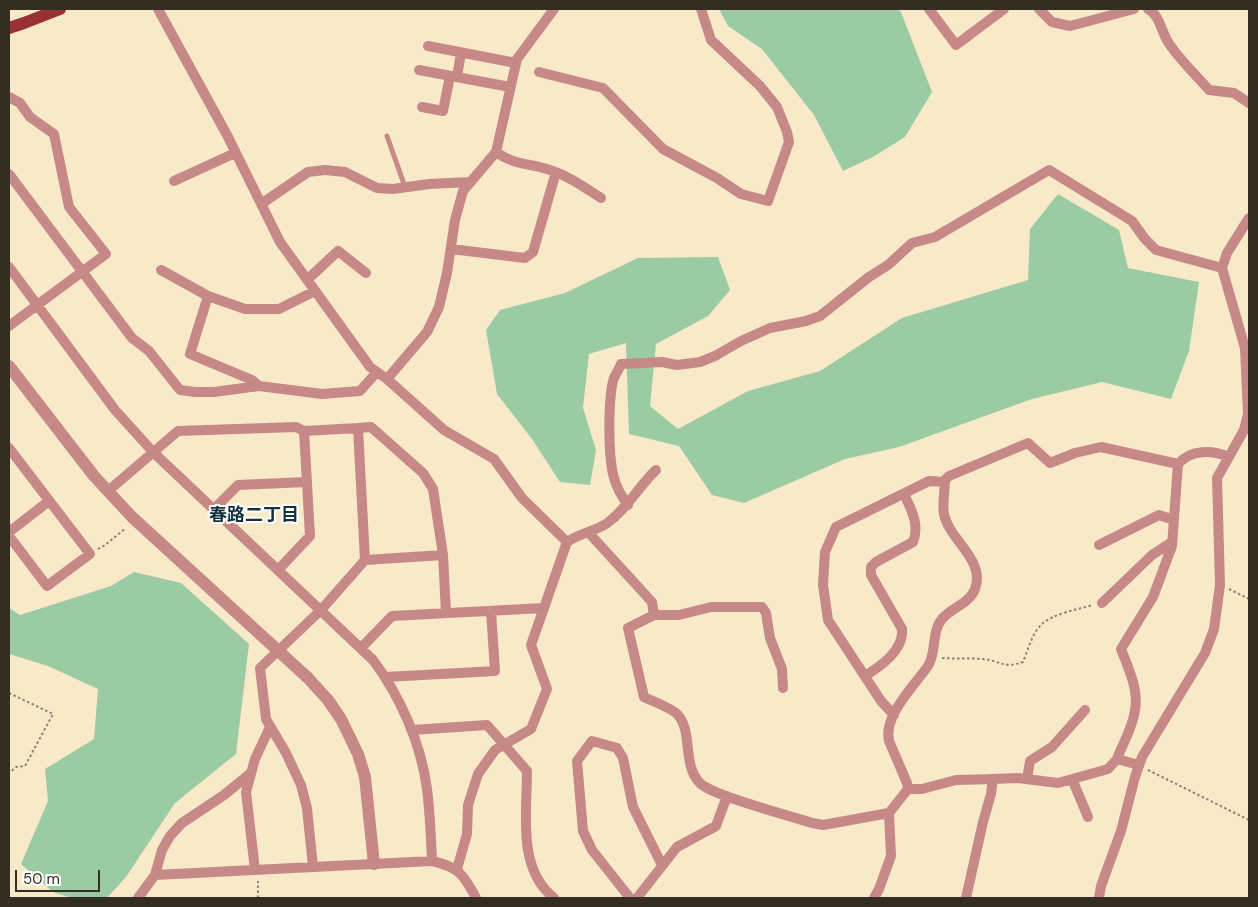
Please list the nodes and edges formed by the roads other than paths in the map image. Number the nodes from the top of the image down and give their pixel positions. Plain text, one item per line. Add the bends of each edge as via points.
1 (60, 9) edge
2 (158, 9) edge
3 (554, 9) edge
4 (701, 9) edge
5 (929, 9) edge
6 (1004, 9) edge
7 (1039, 9) edge
8 (1134, 9) edge
9 (1148, 9) edge
10 (9, 28) edge
11 (428, 46) dead end
12 (461, 53) junction
13 (516, 63) junction
14 (419, 70) dead end
15 (539, 72) dead end
16 (453, 76) junction
17 (510, 88) junction
18 (9, 97) edge
19 (1249, 102) edge
20 (422, 107) dead end
21 (387, 136) dead end
22 (496, 152) junction
23 (235, 153) junction
24 (556, 172) junction
25 (9, 174) edge
26 (174, 181) dead end
27 (470, 182) junction
28 (405, 187) junction
29 (601, 198) dead end
30 (261, 204) junction
31 (1249, 218) edge
32 (450, 249) junction
33 (9, 267) edge
34 (1222, 268) junction
35 (161, 270) dead end
36 (82, 272) junction
37 (366, 274) dead end
38 (307, 280) junction
39 (315, 291) junction
40 (208, 296) junction
41 (37, 305) junction
42 (9, 326) edge
43 (9, 366) edge
44 (377, 372) junction
45 (388, 380) junction
46 (259, 386) junction
47 (358, 428) junction
48 (304, 431) junction
49 (9, 448) edge
50 (154, 453) junction
51 (1228, 458) junction
52 (1178, 464) junction
53 (656, 470) dead end
54 (307, 482) junction
55 (945, 482) junction
56 (108, 492) junction
57 (904, 494) junction
58 (49, 501) junction
59 (628, 505) junction
60 (214, 509) junction
61 (1174, 520) junction
62 (588, 532) junction
63 (9, 534) edge
64 (567, 542) junction
65 (1172, 542) junction
66 (1099, 544) dead end
67 (443, 555) junction
68 (365, 560) junction
69 (278, 570) junction
70 (1102, 603) road end
71 (544, 608) junction
72 (321, 610) junction
73 (491, 611) junction
74 (446, 613) junction
75 (654, 615) junction
76 (361, 648) junction
77 (278, 651) junction
78 (865, 676) junction
79 (386, 678) junction
80 (783, 688) dead end
81 (1085, 710) dead end
82 (894, 715) junction
83 (270, 727) junction
84 (412, 730) junction
85 (504, 745) junction
86 (1117, 759) junction
87 (1139, 765) junction
88 (251, 773) junction
89 (993, 779) junction
90 (1027, 779) junction
91 (1072, 779) junction
92 (908, 789) junction
93 (727, 796) junction
94 (890, 813) junction
95 (1088, 817) dead end
96 (432, 861) junction
97 (374, 864) junction
98 (662, 865) junction
99 (312, 867) junction
100 (457, 869) junction
101 (257, 870) junction
102 (155, 875) junction
103 (138, 898) edge
104 (476, 898) edge
105 (554, 898) edge
106 (630, 898) edge
107 (637, 898) edge
108 (874, 898) edge
109 (966, 898) edge
110 (1099, 898) edge

1 - 10 main road
2 - 23 street
3 - 13 street
4 - 15 street via 711,40 760,86 777,107 787,132 789,142 768,201 741,194 663,149 603,88
5 - 6 street via 956,45
7 - 8 street via 1052,22 1070,26
9 - 19 street via 1157,18 1168,42 1209,90 1234,94
11 - 12 street
12 - 13 street
12 - 16 street
13 - 17 street
14 - 16 street
16 - 17 street
16 - 20 street via 443,111
17 - 22 street
18 - 36 street via 54,134 69,207 106,254
21 - 28 lane
22 - 24 street via 506,160
22 - 27 street
23 - 26 street
23 - 30 street
24 - 29 street via 572,178
24 - 32 street via 533,252 525,258
25 - 36 street
27 - 28 street
27 - 32 street via 463,191
28 - 30 street via 376,188 345,172 308,172
30 - 38 street via 280,242
31 - 34 street via 1226,253
32 - 45 street via 439,307 427,332
33 - 41 street
34 - 51 street via 1247,364 1248,414 1244,430
34 - 59 street via 1156,250 1132,221 1049,170 935,237 912,243 820,316 770,328 700,362 622,364 613,380 610,443 614,477 619,494
35 - 40 street
36 - 41 street
36 - 46 street via 132,338 149,351 180,390 214,392
37 - 38 street via 338,251
38 - 39 street
39 - 40 street via 279,309 245,308
39 - 44 street via 370,367
40 - 46 street via 190,354
41 - 42 street
41 - 50 street via 116,410
43 - 56 street
44 - 45 street
44 - 46 street via 360,391 322,394
45 - 64 street via 444,430 494,459 522,498
47 - 48 street
47 - 67 street via 371,426 423,473 433,489
47 - 68 street
48 - 50 street via 296,427 178,431
48 - 54 street
49 - 58 street
50 - 56 street
50 - 60 street
51 - 52 street via 1217,452 1201,452 1182,459
51 - 87 street via 1217,478 1220,585 1214,628 1205,653
52 - 55 street via 1101,447 1050,463 1028,443 949,476
52 - 61 street
53 - 59 street
54 - 60 street via 238,485
54 - 69 street via 310,536
55 - 57 street via 929,481
55 - 82 street via 944,514 974,564 978,578 972,595 942,619 937,627 928,665 909,688
56 - 77 street via 134,520
57 - 78 street via 914,513 916,535 913,542 871,567 871,575 902,629 902,637 883,665
57 - 78 street via 836,527 825,552 823,586 828,620
58 - 63 street
58 - 63 street via 90,554 47,586
59 - 62 street via 605,524
60 - 69 street
61 - 65 street
61 - 66 street via 1160,515
62 - 64 street
62 - 75 street via 652,602
64 - 71 street
65 - 70 street via 1152,555
65 - 86 street via 1153,597 1121,649 1130,673 1136,708
67 - 68 street
67 - 74 street
68 - 72 street
69 - 72 street
71 - 73 street
71 - 85 street via 531,645 547,689 532,729
72 - 76 street
72 - 77 street
73 - 74 street
73 - 79 street via 495,671
74 - 76 street via 392,616
75 - 80 street via 679,615 711,608 762,607 782,669
75 - 93 street via 628,628 644,697 677,714 684,726 694,777 702,785
76 - 79 street
77 - 83 street via 260,668 266,720
77 - 97 street via 328,700 358,754 365,777
78 - 82 street
79 - 84 street
81 - 90 street via 1052,747 1030,761
82 - 92 street via 887,734
83 - 88 street via 254,759
83 - 99 street via 301,785 307,808
84 - 85 street via 487,725
84 - 96 street via 427,788
85 - 100 street via 495,750 478,774 468,805 467,834
85 - 105 street via 527,771 527,848 532,868 544,890
86 - 87 street
86 - 91 street via 1108,768
87 - 110 street
88 - 101 street via 246,792
88 - 102 street via 182,823 162,850
89 - 90 street
89 - 92 street via 956,780
89 - 109 street
90 - 91 street via 1058,783
91 - 95 street
92 - 94 street
93 - 94 street via 823,825
93 - 98 street via 716,826 677,847
94 - 108 street via 891,856
96 - 97 street
96 - 100 street
97 - 99 street
98 - 106 street via 633,807 623,758 616,748 592,741 577,761 583,831 592,850
98 - 107 street
99 - 101 street
100 - 104 street
101 - 102 street
102 - 103 street

